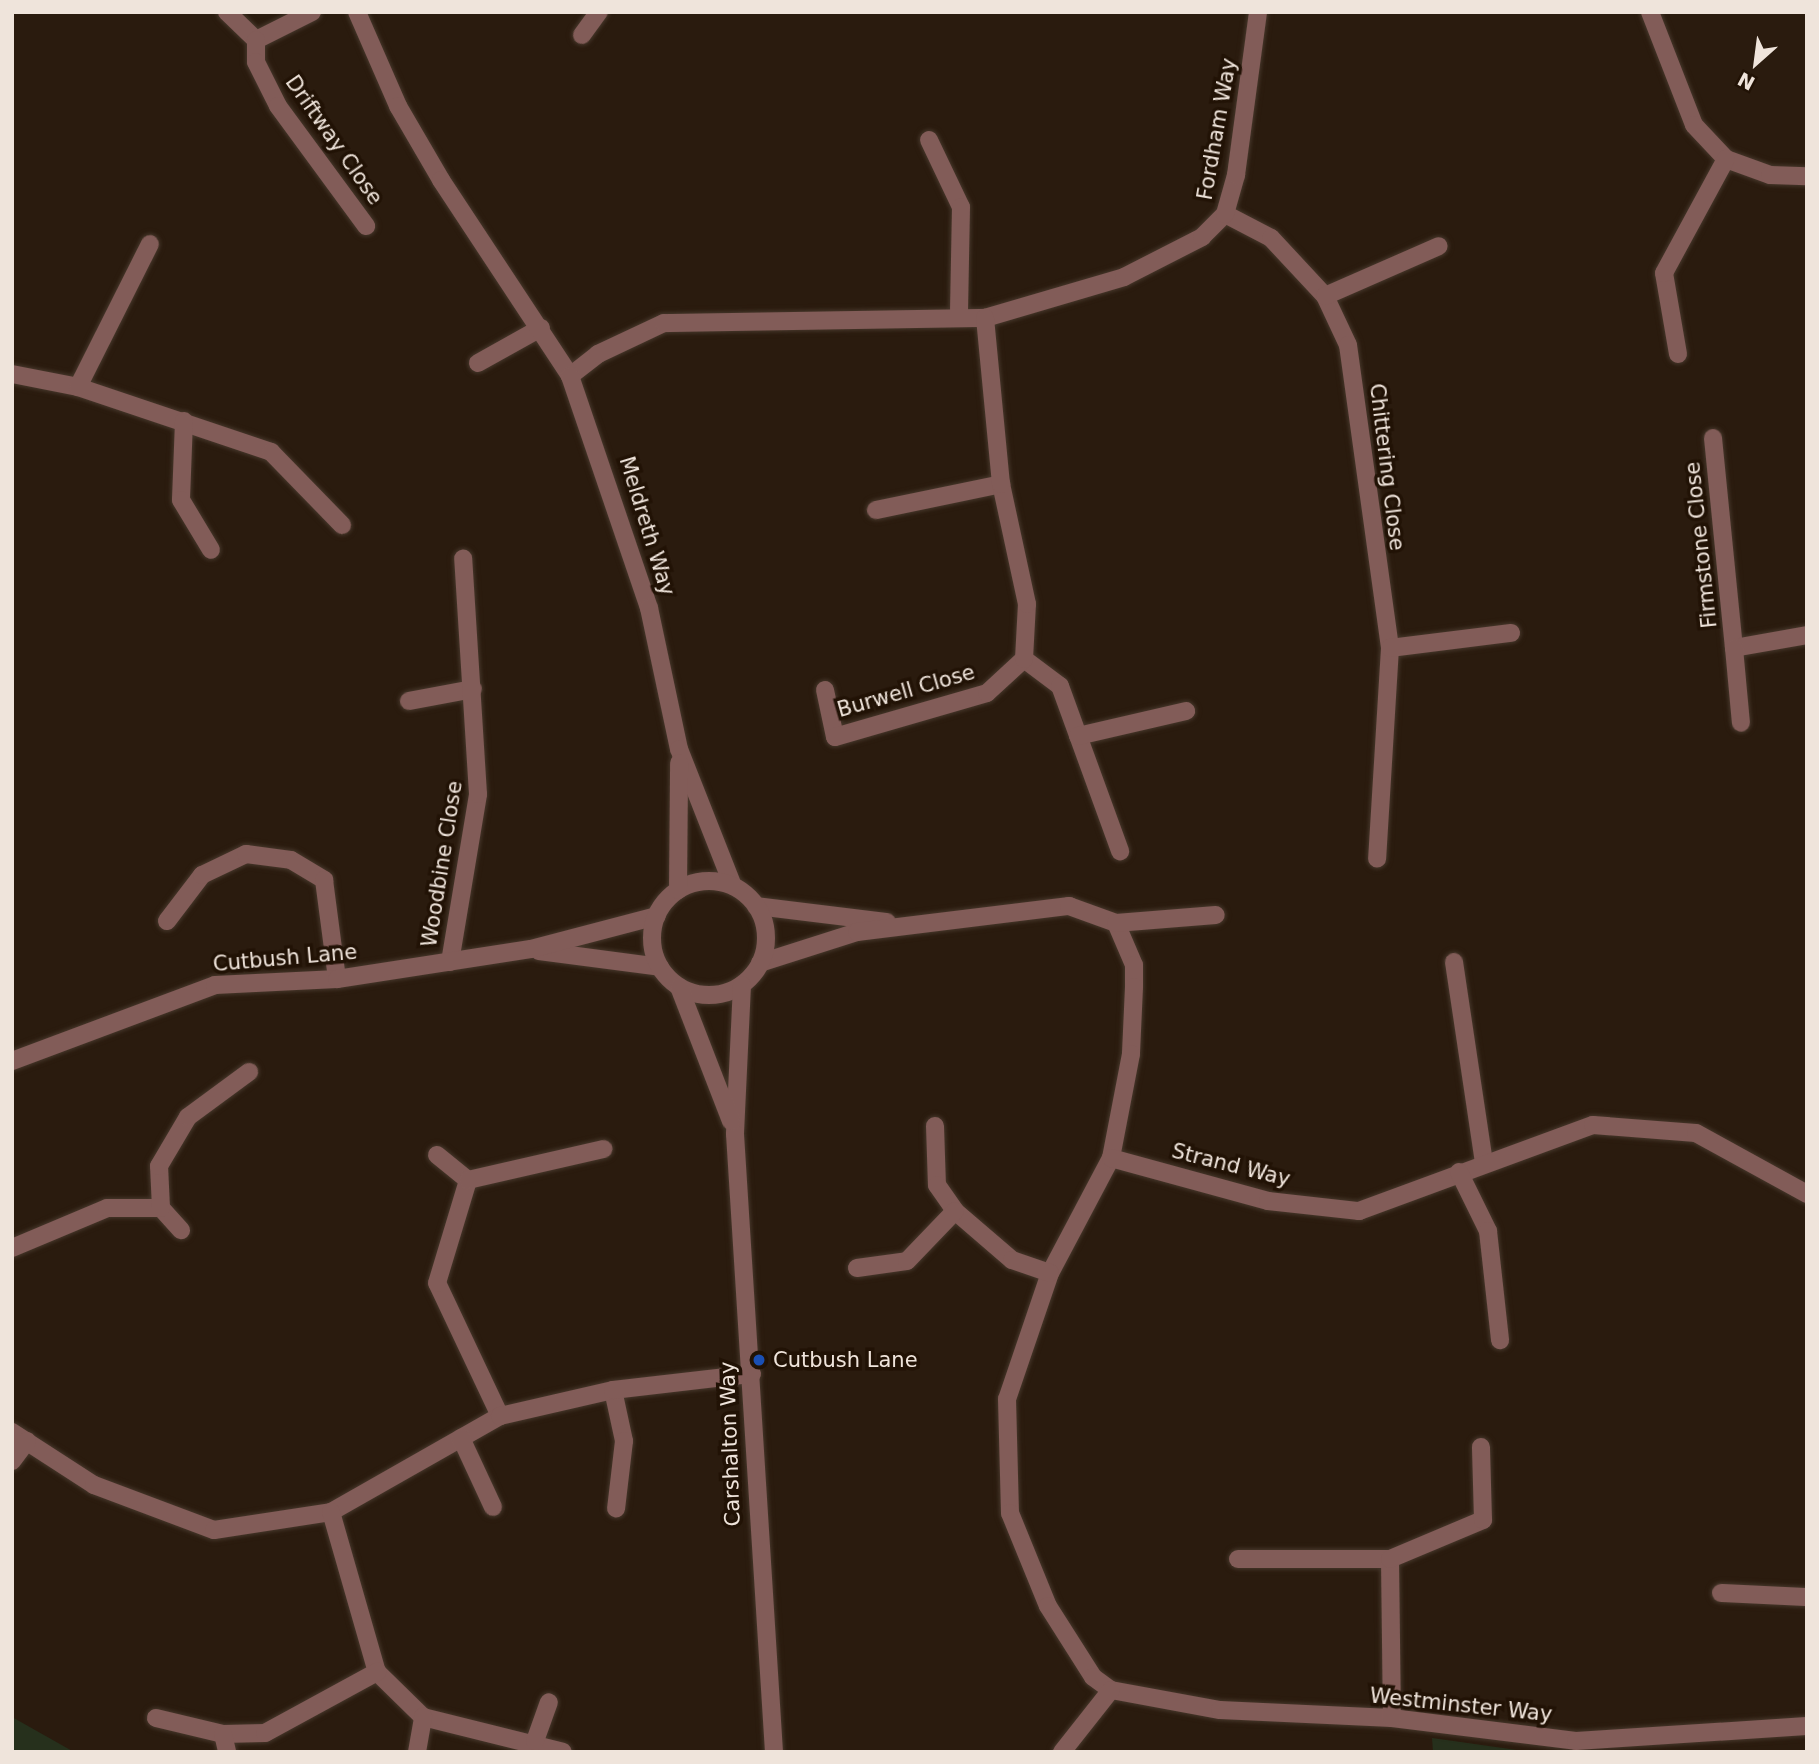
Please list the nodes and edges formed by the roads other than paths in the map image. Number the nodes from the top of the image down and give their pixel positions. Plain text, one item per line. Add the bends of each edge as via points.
1 (227, 12) edge
2 (312, 12) edge
3 (357, 12) edge
4 (600, 12) edge
5 (1258, 12) edge
6 (1650, 12) edge
7 (582, 35) dead end
8 (256, 40) junction
9 (929, 140) dead end
10 (1726, 159) junction
11 (1807, 176) edge
12 (1225, 215) junction
13 (366, 226) dead end
14 (150, 244) dead end
15 (1440, 246) dead end
16 (1325, 296) junction
17 (959, 316) junction
18 (985, 318) junction
19 (541, 328) junction
20 (1678, 354) dead end
21 (478, 363) dead end
22 (12, 374) edge
23 (570, 376) junction
24 (78, 387) junction
25 (184, 421) junction
26 (1713, 438) dead end
27 (1000, 484) junction
28 (876, 510) dead end
29 (342, 525) dead end
30 (211, 550) dead end
31 (463, 558) dead end
32 (1511, 633) dead end
33 (1807, 635) edge
34 (1390, 648) junction
35 (1734, 648) junction
36 (1024, 659) junction
37 (473, 689) junction
38 (825, 690) dead end
39 (410, 701) dead end
40 (1186, 710) dead end
41 (1741, 723) dead end
42 (1078, 736) junction
43 (679, 749) junction
44 (1120, 851) dead end
45 (1377, 859) dead end
46 (733, 886) junction
47 (678, 890) junction
48 (756, 906) junction
49 (1216, 915) dead end
50 (657, 916) junction
51 (167, 921) dead end
52 (1115, 923) junction
53 (915, 926) junction
54 (531, 949) junction
55 (450, 962) junction
56 (760, 962) junction
57 (1454, 962) dead end
58 (660, 967) junction
59 (337, 979) junction
60 (742, 985) junction
61 (678, 987) junction
62 (12, 1061) edge
63 (249, 1072) dead end
64 (935, 1126) dead end
65 (735, 1134) junction
66 (603, 1149) dead end
67 (437, 1155) dead end
68 (1111, 1158) junction
69 (1483, 1162) junction
70 (1459, 1172) junction
71 (468, 1180) junction
72 (1807, 1194) edge
73 (161, 1208) junction
74 (954, 1211) junction
75 (181, 1230) dead end
76 (12, 1248) edge
77 (857, 1268) dead end
78 (1051, 1273) junction
79 (1500, 1340) dead end
80 (752, 1374) junction
81 (613, 1390) junction
82 (500, 1416) junction
83 (20, 1436) edge
84 (461, 1438) junction
85 (1481, 1447) dead end
86 (12, 1461) edge
87 (493, 1507) dead end
88 (616, 1509) dead end
89 (331, 1512) junction
90 (1238, 1559) dead end
91 (1390, 1559) junction
92 (1721, 1592) dead end
93 (1807, 1597) edge
94 (377, 1672) junction
95 (1111, 1690) junction
96 (550, 1702) dead end
97 (423, 1717) junction
98 (156, 1718) dead end
99 (1392, 1718) junction
100 (1807, 1726) edge
101 (223, 1734) junction
102 (535, 1741) junction
103 (1074, 1748) edge
104 (227, 1752) edge
105 (418, 1752) edge
106 (563, 1752) edge
107 (774, 1752) edge

1 - 8 street
2 - 8 street
3 - 19 street, Meldreth Way via 398,106 441,180
4 - 7 street
5 - 12 street, Fordham Way
6 - 10 street via 1695,125
8 - 13 street, Driftway Close via 256,62 278,106
9 - 17 street via 961,207
10 - 11 street via 1770,175
10 - 20 street via 1664,273
12 - 16 street, Chittering Close via 1270,238
12 - 18 street, Fordham Way via 1202,237 1124,277
14 - 24 street
15 - 16 street
16 - 34 street, Chittering Close via 1348,345
17 - 18 street, Fordham Way
17 - 23 street, Fordham Way via 664,323 598,355
18 - 27 street
19 - 21 street
19 - 23 street, Meldreth Way
22 - 24 street
23 - 43 street, Meldreth Way via 649,608
24 - 25 street
25 - 29 street via 271,452
25 - 30 street via 181,500
26 - 35 street, Firmstone Close
27 - 28 street
27 - 36 street via 1027,604
31 - 37 street, Woodbine Close
32 - 34 street
33 - 35 street, Firmstone Close
34 - 45 street, Chittering Close
35 - 41 street, Firmstone Close
36 - 38 street, Burwell Close via 987,693 835,737
36 - 42 street via 1060,686
37 - 39 street
37 - 55 street, Woodbine Close via 478,794
40 - 42 street
42 - 44 street
43 - 46 street, Meldreth Way
43 - 47 street, Meldreth Way
46 - 47 street via 698,882
46 - 48 street
47 - 50 street
48 - 53 street
48 - 56 street via 766,931
49 - 52 street
50 - 54 street, Cutbush Lane
50 - 58 street via 652,937
51 - 59 street via 202,875 246,853 291,860 324,880
52 - 53 street via 1069,906
52 - 68 street via 1134,965 1134,987 1131,1054
53 - 56 street via 857,932
54 - 55 street, Cutbush Lane
54 - 58 street, Cutbush Lane via 594,963
55 - 59 street, Cutbush Lane
56 - 60 street
57 - 69 street
58 - 61 street
59 - 62 street, Cutbush Lane via 215,985
60 - 61 street via 718,995
60 - 65 street, Carshalton Way
61 - 65 street, Carshalton Way
63 - 73 street via 188,1117 159,1166
64 - 74 street via 937,1185
65 - 80 street, Carshalton Way
66 - 71 street
67 - 71 street
68 - 70 street, Strand Way via 1268,1201 1359,1211
68 - 78 street
69 - 70 street, Strand Way
69 - 72 street, Strand Way via 1593,1125 1696,1133
70 - 79 street via 1488,1231
71 - 82 street via 438,1283
73 - 75 street
73 - 76 street via 107,1208
74 - 77 street via 907,1261
74 - 78 street via 1012,1260
78 - 95 street via 1007,1399 1010,1513 1048,1606 1093,1677
80 - 81 street
80 - 107 street, Carshalton Way via 754,1511
81 - 82 street
81 - 88 street via 624,1441
82 - 84 street
83 - 86 street
83 - 89 street via 94,1485 214,1530
84 - 87 street
84 - 89 street
85 - 91 street via 1483,1520
89 - 94 street
90 - 91 street
91 - 99 street
92 - 93 street
94 - 97 street
94 - 101 street via 265,1733
95 - 99 street, Westminster Way via 1220,1710
95 - 103 street
96 - 102 street
97 - 102 street via 508,1742
97 - 105 street
98 - 101 street
99 - 100 street, Westminster Way via 1576,1741
101 - 104 street
102 - 106 street

